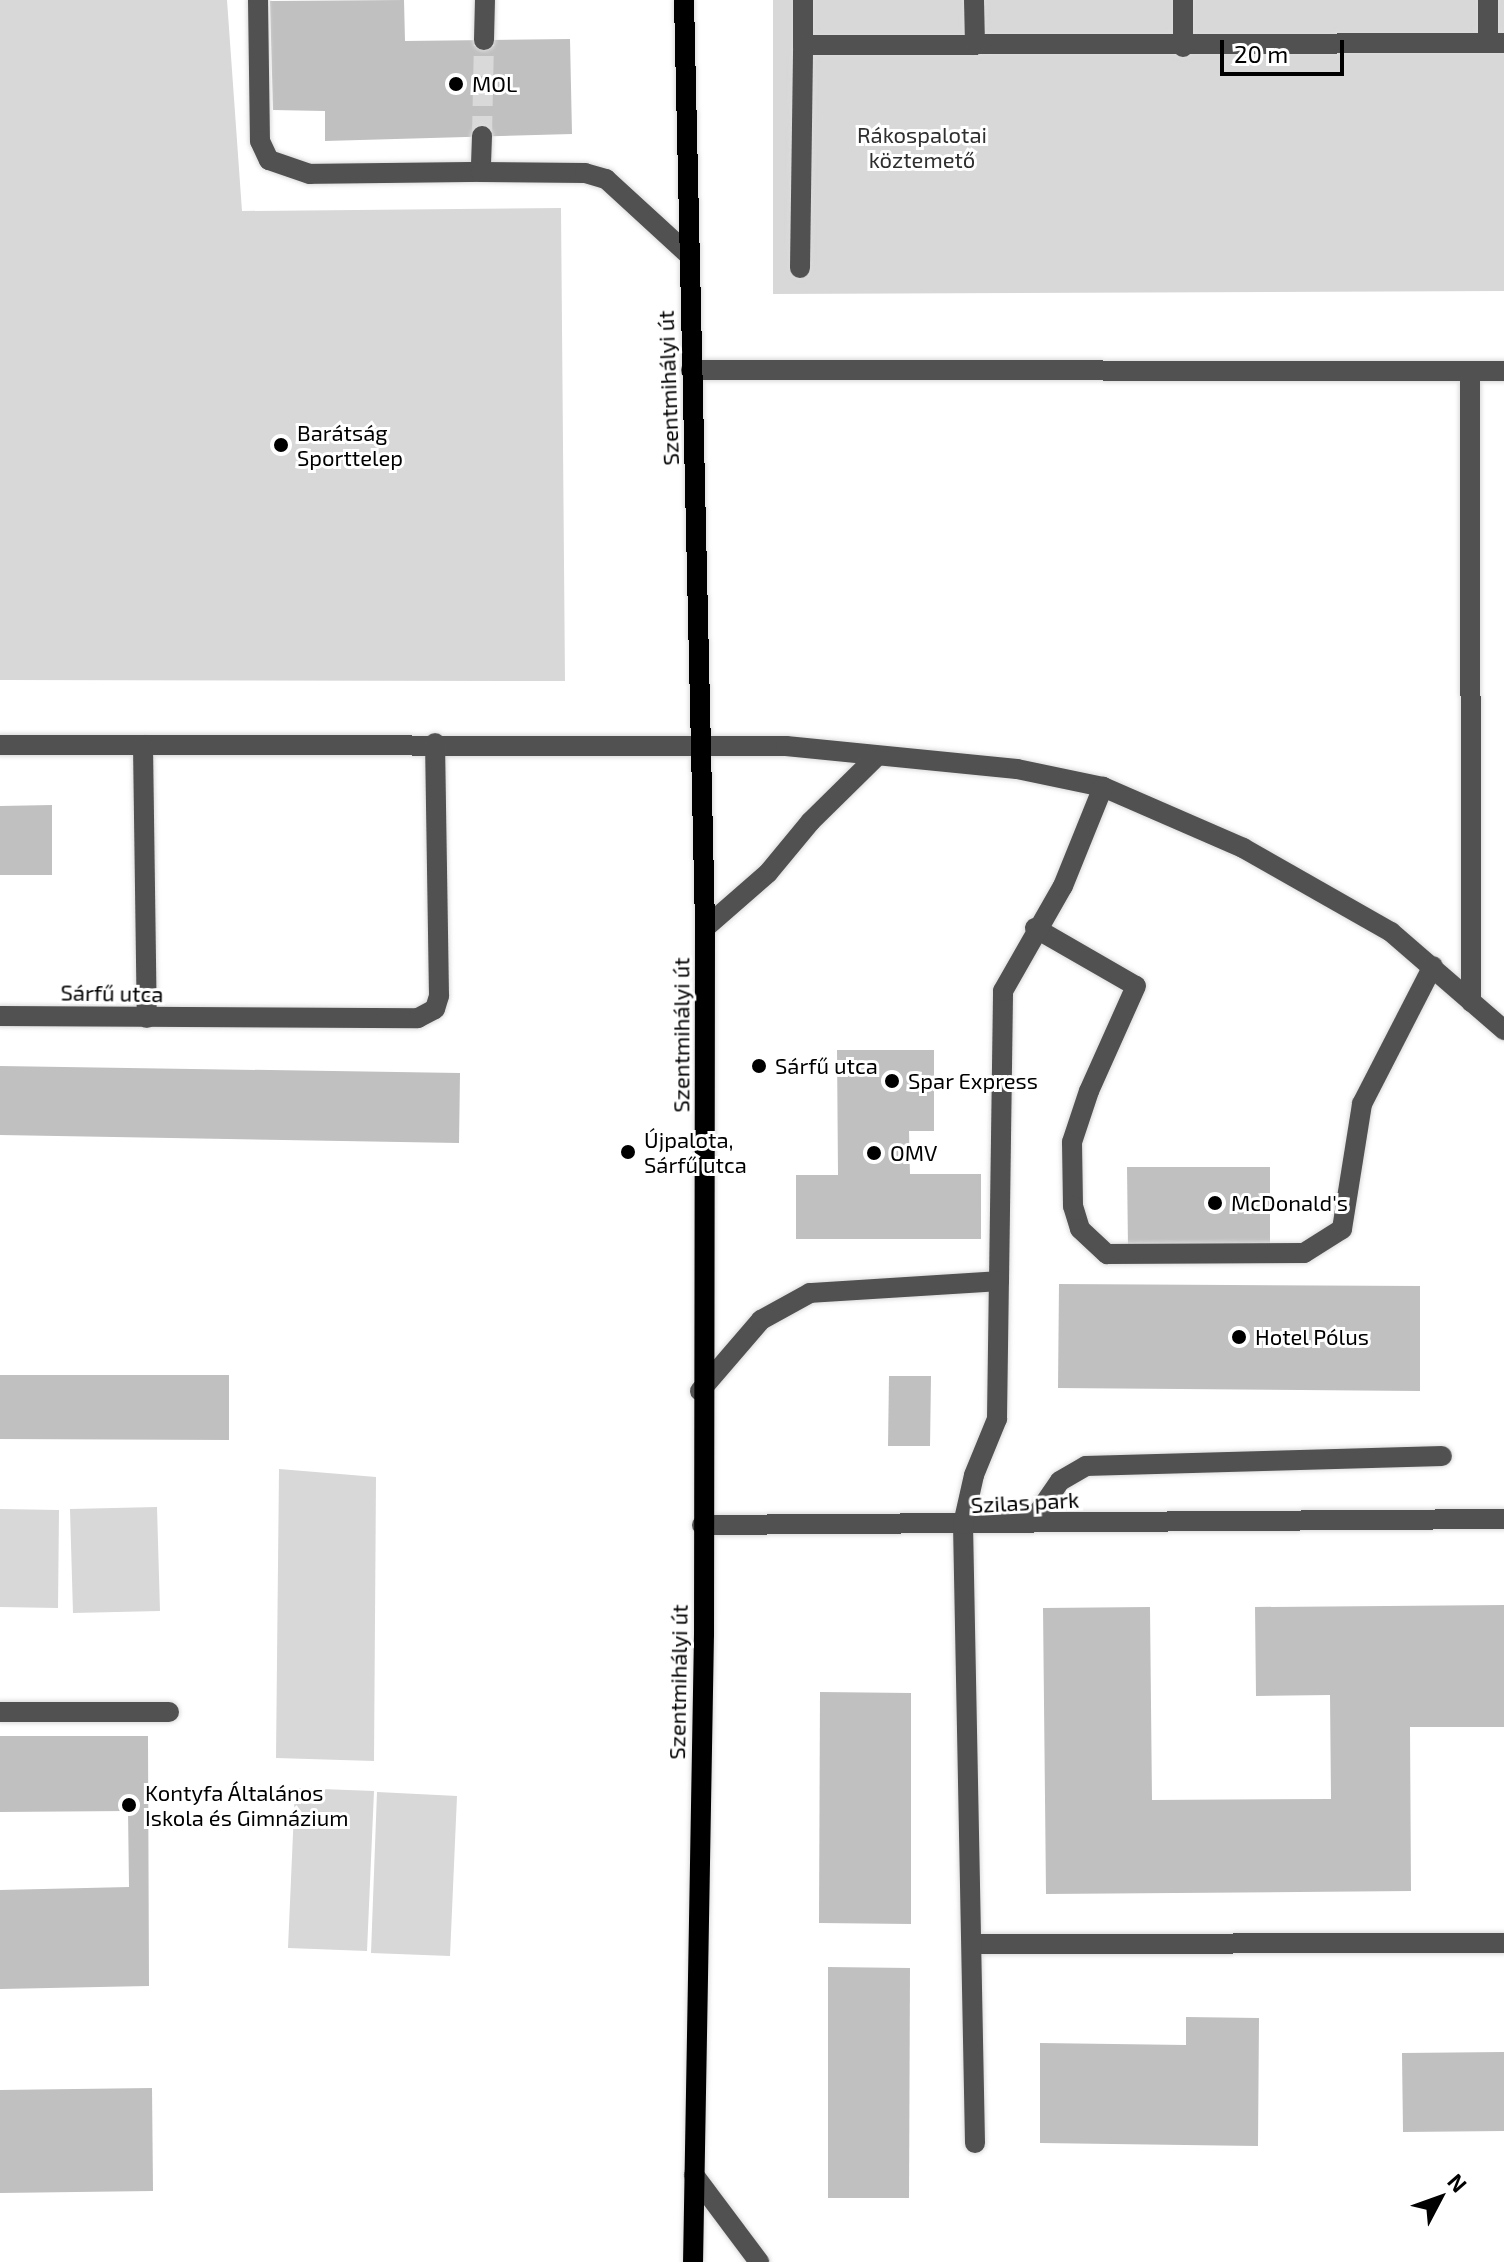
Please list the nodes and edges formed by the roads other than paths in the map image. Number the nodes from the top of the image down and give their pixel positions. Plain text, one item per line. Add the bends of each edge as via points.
1 (258, 0) edge
2 (485, 0) edge
3 (684, 0) edge
4 (803, 0) edge
5 (974, 0) edge
6 (1183, 0) edge
7 (1488, 0) edge
8 (484, 40) tunnel mouth
9 (1496, 43) edge
10 (803, 45) junction
11 (975, 45) junction
12 (1183, 47) junction
13 (482, 136) tunnel mouth
14 (481, 172) junction
15 (689, 255) junction
16 (800, 268) dead end
17 (691, 370) junction
18 (1470, 371) junction
19 (1504, 371) edge
20 (435, 743) junction
21 (701, 744) junction
22 (0, 745) edge
23 (143, 745) junction
24 (875, 758) junction
25 (1103, 787) junction
26 (705, 928) junction
27 (1035, 928) junction
28 (1433, 966) junction
29 (1471, 1002) junction
30 (0, 1016) edge
31 (147, 1018) junction
32 (1504, 1030) edge
33 (999, 1281) junction
34 (700, 1391) junction
35 (1442, 1456) dead end
36 (1504, 1519) edge
37 (1031, 1523) junction
38 (963, 1524) junction
39 (702, 1525) junction
40 (0, 1712) edge
41 (169, 1712) dead end
42 (1504, 1943) edge
43 (975, 1944) junction
44 (975, 2143) dead end
45 (694, 2175) junction
46 (693, 2262) edge
47 (759, 2262) edge

1 - 14 street via 260,141 269,160 310,174
2 - 8 street
3 - 15 main road, Szentmihályi út
4 - 10 street
5 - 11 street
6 - 12 street
7 - 9 street
9 - 12 street
10 - 11 street
10 - 16 street
11 - 12 street
13 - 14 street
14 - 15 street via 585,173 606,179
15 - 17 main road, Szentmihályi út
17 - 18 street
17 - 21 main road, Szentmihályi út
18 - 19 street
18 - 29 street
20 - 21 street
20 - 23 street
20 - 31 street, Sárfű utca via 435,1009 418,1018
21 - 24 street via 786,746
21 - 26 main road, Szentmihályi út
22 - 23 street
23 - 31 street
24 - 25 street via 1017,769
24 - 26 street via 768,873
25 - 27 street via 1063,886
25 - 28 street via 1243,848 1353,907
26 - 34 main road, Szentmihályi út
27 - 28 street via 1136,986 1072,1142 1073,1206 1080,1229 1107,1254 1304,1253 1342,1229 1350,1206 1356,1127 1381,1061
27 - 33 street via 1003,991
28 - 29 street
29 - 32 street
30 - 31 street, Sárfű utca
33 - 34 street via 810,1293 761,1320
33 - 38 street via 997,1419 974,1475
34 - 39 main road, Szentmihályi út
35 - 37 street via 1086,1466 1060,1481
36 - 37 street, Szilas park
37 - 38 street, Szilas park
38 - 39 street
38 - 43 street, Szilas park
39 - 45 main road, Szentmihályi út
40 - 41 street
42 - 43 street
43 - 44 street, Szilas park
45 - 46 main road, Szentmihályi út
45 - 47 street

